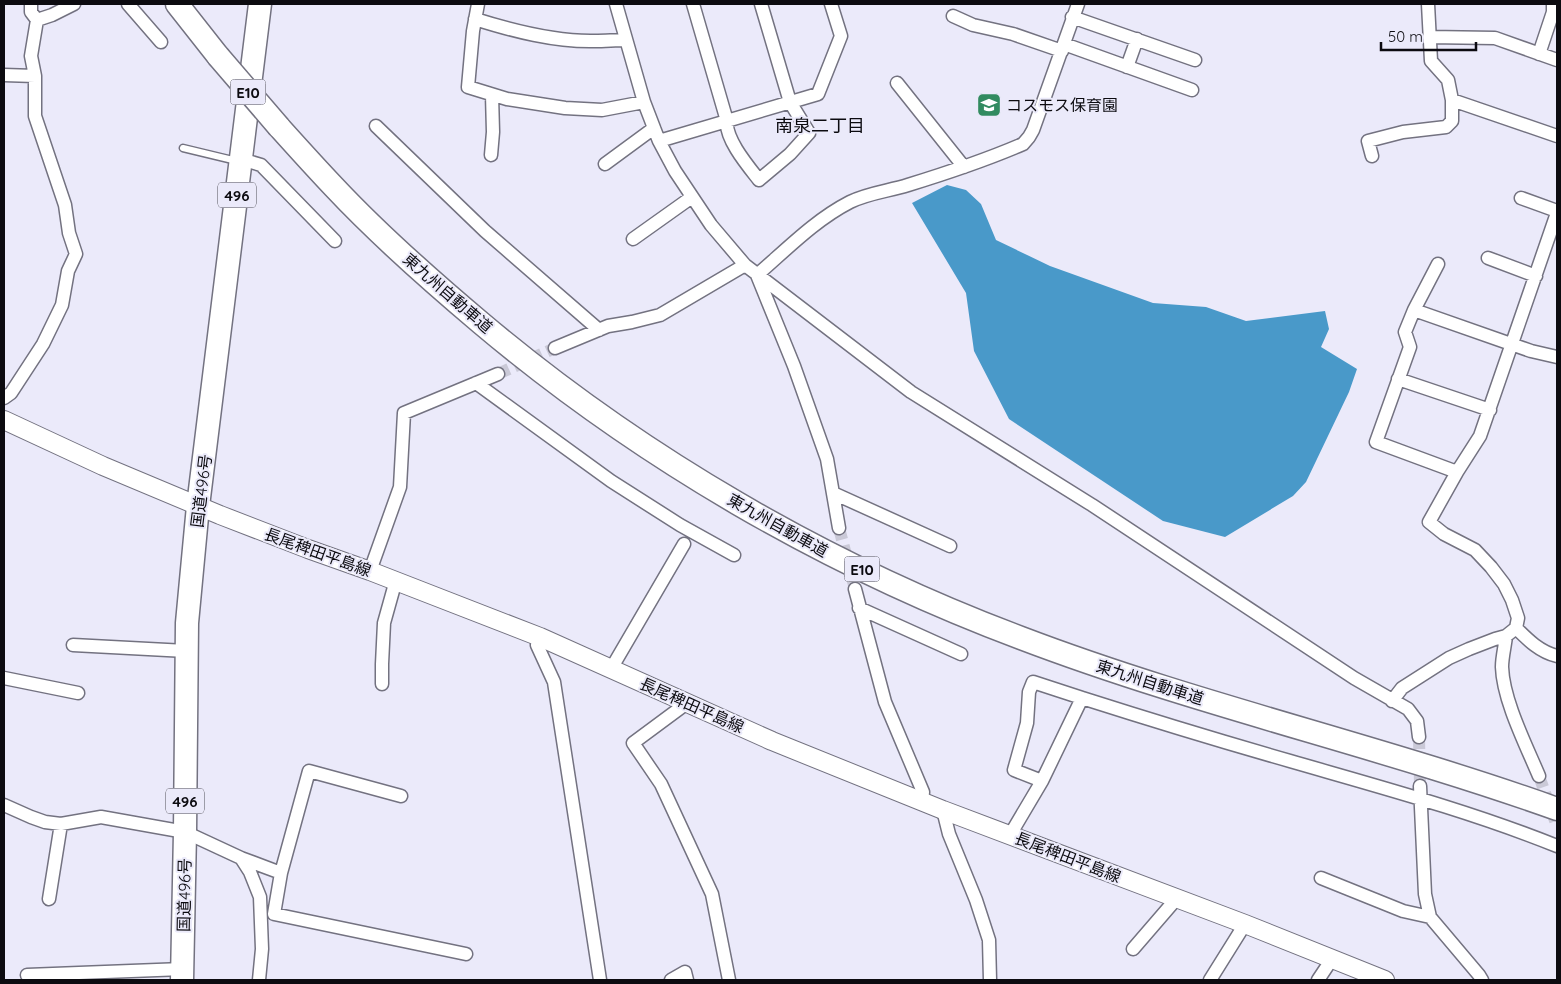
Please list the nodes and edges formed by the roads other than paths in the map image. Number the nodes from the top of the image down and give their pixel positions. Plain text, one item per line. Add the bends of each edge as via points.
1 (31, 4) edge
2 (74, 4) edge
3 (128, 4) edge
4 (177, 4) edge
5 (260, 4) edge
6 (616, 4) edge
7 (693, 4) edge
8 (761, 4) edge
9 (831, 4) edge
10 (1078, 4) edge
11 (1428, 4) edge
12 (1553, 4) edge
13 (474, 8) edge
14 (953, 16) dead end
15 (1072, 17) junction
16 (37, 20) junction
17 (1429, 37) junction
18 (1137, 39) junction
19 (626, 40) junction
20 (161, 42) dead end
21 (1063, 48) junction
22 (1539, 54) junction
23 (1195, 60) dead end
24 (1557, 60) edge
25 (1127, 67) junction
26 (4, 75) edge
27 (35, 76) junction
28 (897, 83) dead end
29 (1192, 90) dead end
30 (492, 95) junction
31 (1452, 100) junction
32 (644, 102) junction
33 (790, 102) junction
34 (727, 121) junction
35 (376, 126) dead end
36 (654, 128) junction
37 (1557, 136) edge
38 (659, 141) junction
39 (183, 148) dead end
40 (491, 155) dead end
41 (1372, 156) dead end
42 (241, 160) junction
43 (605, 164) dead end
44 (964, 167) junction
45 (692, 197) junction
46 (1521, 198) dead end
47 (1557, 212) edge
48 (633, 238) dead end
49 (335, 241) dead end
50 (1488, 258) dead end
51 (745, 264) junction
52 (1438, 264) dead end
53 (757, 275) junction
54 (1536, 276) junction
55 (1414, 310) junction
56 (599, 330) junction
57 (1512, 344) junction
58 (555, 348) tunnel mouth
59 (1557, 357) edge
60 (498, 374) tunnel mouth
61 (1398, 379) junction
62 (476, 383) junction
63 (4, 398) edge
64 (1490, 410) junction
65 (4, 420) edge
66 (1457, 472) junction
67 (833, 493) junction
68 (198, 506) junction
69 (839, 528) tunnel mouth
70 (684, 544) dead end
71 (950, 546) dead end
72 (734, 555) dead end
73 (370, 571) junction
74 (396, 580) junction
75 (855, 590) tunnel mouth
76 (859, 608) junction
77 (1511, 632) junction
78 (540, 637) junction
79 (73, 645) dead end
80 (186, 651) junction
81 (961, 654) dead end
82 (1557, 656) edge
83 (610, 669) junction
84 (4, 678) edge
85 (382, 684) dead end
86 (78, 693) dead end
87 (1082, 698) junction
88 (1392, 701) junction
89 (687, 703) junction
90 (1419, 737) tunnel mouth
91 (1539, 776) tunnel mouth
92 (1042, 781) junction
93 (1420, 793) junction
94 (401, 796) dead end
95 (922, 801) junction
96 (4, 805) edge
97 (1557, 809) edge
98 (943, 810) junction
99 (61, 824) junction
100 (185, 832) junction
101 (1010, 835) junction
102 (1557, 846) edge
103 (241, 858) junction
104 (282, 873) junction
105 (1321, 878) dead end
106 (1177, 898) junction
107 (49, 899) dead end
108 (1430, 917) junction
109 (1245, 924) junction
110 (1133, 949) dead end
111 (466, 954) dead end
112 (1332, 959) junction
113 (27, 974) dead end
114 (182, 974) edge
115 (259, 980) edge
116 (600, 980) edge
117 (671, 980) edge
118 (686, 980) edge
119 (729, 980) edge
120 (990, 980) edge
121 (1210, 980) edge
122 (1318, 980) edge
123 (1385, 980) edge
124 (1482, 980) edge

1 - 16 street via 31,12
2 - 16 street
3 - 20 street
4 - 97 highway, 東九州自動車道 / E10, bridge via 218,56 336,190 482,324 560,385 692,476 763,518 911,593 1011,634 1136,679
5 - 42 highway, 国道496号 / 496
6 - 19 street
7 - 34 street
8 - 33 street
9 - 33 street via 841,36 818,94
10 - 15 street
11 - 17 street
12 - 22 street
13 - 19 street via 504,28 565,39
13 - 30 street via 468,87
14 - 21 street via 973,25
15 - 18 street
15 - 21 street
16 - 27 street via 31,56
17 - 22 street via 1495,38
17 - 31 street via 1430,62 1448,80
18 - 23 street
18 - 25 street
19 - 32 street
21 - 25 street
21 - 44 street via 1029,138 1023,144
22 - 24 street
25 - 29 street
26 - 27 street
27 - 63 street via 35,116 65,205 76,254 68,271 62,305 43,344 11,393
28 - 44 street
30 - 32 street via 574,109 602,110
30 - 40 street
31 - 37 street
31 - 41 street via 1452,121 1446,127 1368,141
32 - 36 street
33 - 34 street
33 - 34 street via 808,133 790,154 759,180 726,128
34 - 38 street
35 - 56 street via 485,231
36 - 38 street
36 - 43 street
38 - 45 street
39 - 42 lane
42 - 49 street via 261,165
42 - 68 highway, 国道496号 / 496
44 - 53 street via 851,202 822,220
45 - 48 street
45 - 51 street
46 - 47 street
47 - 54 street
50 - 54 street
51 - 53 street
51 - 56 street via 660,315
52 - 55 street
53 - 67 street via 827,459
53 - 88 street via 911,392 1092,505
54 - 57 street
55 - 57 street
55 - 61 street via 1405,332 1410,347
56 - 58 street
57 - 59 street
57 - 64 street
60 - 62 street
61 - 64 street
61 - 66 street via 1376,442
62 - 72 street via 612,481
62 - 73 street via 404,414 400,487
64 - 66 street via 1480,436
65 - 68 main road, 長尾稗田平島線
66 - 77 street via 1429,522 1475,550 1504,584 1518,618
67 - 69 street
67 - 71 street
68 - 73 main road, 長尾稗田平島線
68 - 80 highway, 国道496号 / 496
70 - 83 street
73 - 74 main road, 長尾稗田平島線
74 - 78 main road, 長尾稗田平島線
74 - 85 street via 384,623
75 - 76 street
76 - 81 street
76 - 95 street via 885,702 924,792
77 - 82 street
77 - 88 street via 1449,658 1402,688
77 - 91 street via 1502,666 1508,700
78 - 83 main road, 長尾稗田平島線
78 - 116 street via 537,645 554,682
79 - 80 street
80 - 100 highway, 国道496号 / 496
83 - 89 main road, 長尾稗田平島線
84 - 86 street
87 - 92 street
87 - 92 street via 1033,682 1029,692 1027,724 1014,770
87 - 93 street via 1272,756
88 - 90 street via 1408,709 1416,721
89 - 95 main road, 長尾稗田平島線
89 - 119 street via 633,743 661,784 712,894
92 - 101 street
93 - 102 street
93 - 108 street via 1425,894
94 - 104 street via 309,771
95 - 98 main road, 長尾稗田平島線
96 - 99 street via 45,822
98 - 101 main road, 長尾稗田平島線
98 - 120 street via 989,940
99 - 100 street via 101,817
99 - 107 street
100 - 103 street
100 - 114 highway, 国道496号 / 496
101 - 106 main road, 長尾稗田平島線
103 - 104 street
103 - 115 street via 260,897 262,949
104 - 111 street via 274,914
105 - 108 street via 1403,911
106 - 109 main road, 長尾稗田平島線
106 - 110 street
108 - 124 street
109 - 112 main road, 長尾稗田平島線
109 - 121 street
112 - 122 street
112 - 123 main road, 長尾稗田平島線
113 - 114 street
117 - 118 street via 685,972

